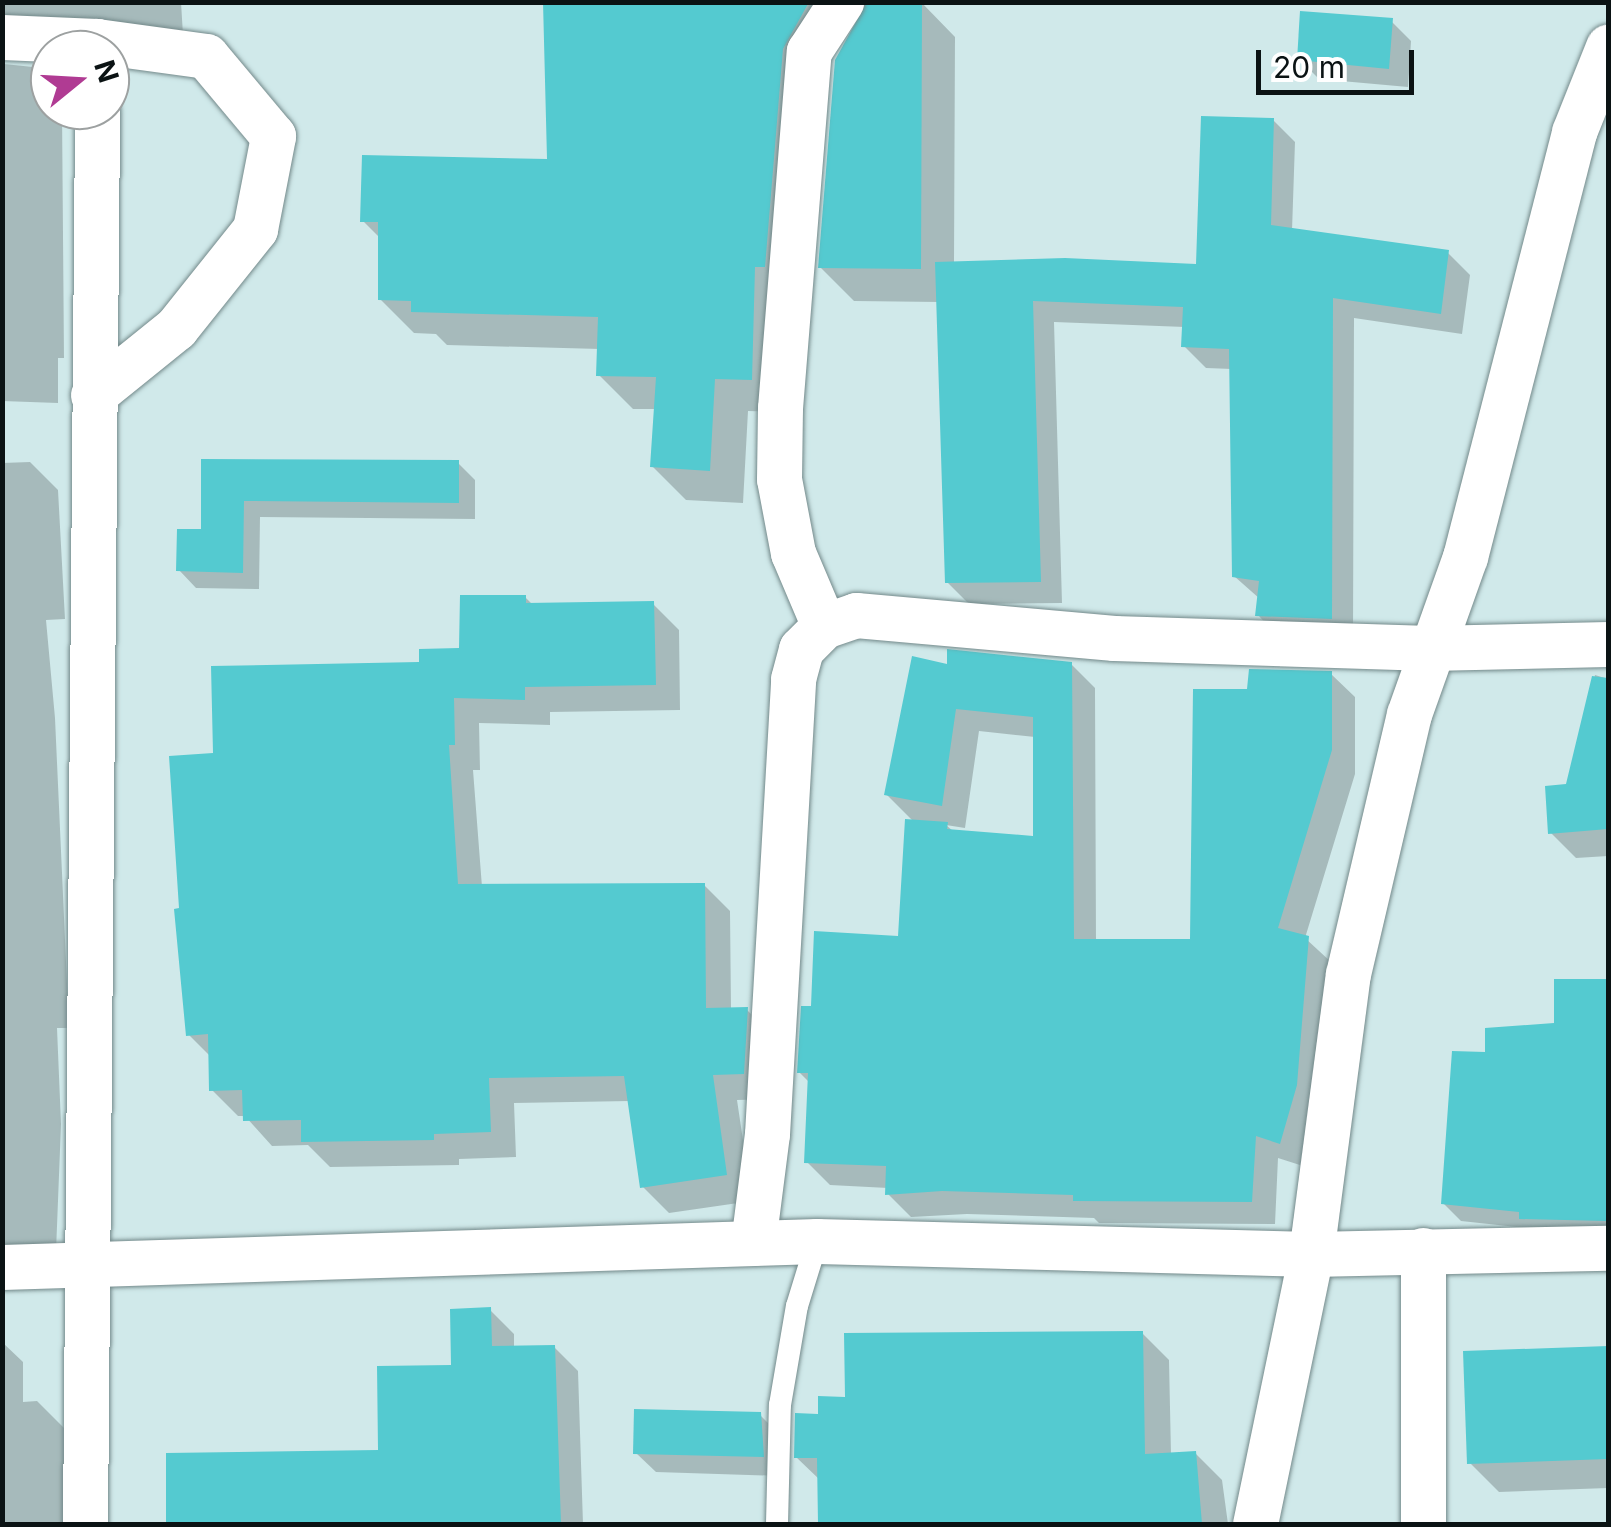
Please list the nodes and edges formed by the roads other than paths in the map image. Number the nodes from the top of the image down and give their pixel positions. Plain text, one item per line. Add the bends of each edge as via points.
1 (842, 2) edge
2 (2, 36) edge
3 (30, 39) edge
4 (1608, 47) edge
5 (130, 49) edge
6 (96, 130) edge
7 (93, 394) junction
8 (824, 626) junction
9 (1608, 644) edge
10 (1430, 648) junction
11 (817, 1241) junction
12 (753, 1244) junction
13 (1608, 1248) edge
14 (1422, 1250) junction
15 (1311, 1254) junction
16 (84, 1266) junction
17 (2, 1268) edge
18 (85, 1524) edge
19 (777, 1524) edge
20 (1255, 1524) edge
21 (1423, 1524) edge

1 - 8 street via 809,51 780,408 779,479 793,554
2 - 3 street
4 - 10 street via 1574,132 1465,556
5 - 7 street via 206,56 273,136 254,229 176,328
6 - 7 street
7 - 16 street
8 - 10 street via 856,615 1114,638
8 - 12 street via 801,648 793,679 766,1134
9 - 10 street
10 - 15 street via 1348,974
11 - 12 street
11 - 15 street
11 - 19 lane via 797,1306 780,1405
12 - 16 street
13 - 14 street
14 - 15 street
14 - 21 street
15 - 20 street
16 - 17 street
16 - 18 street

